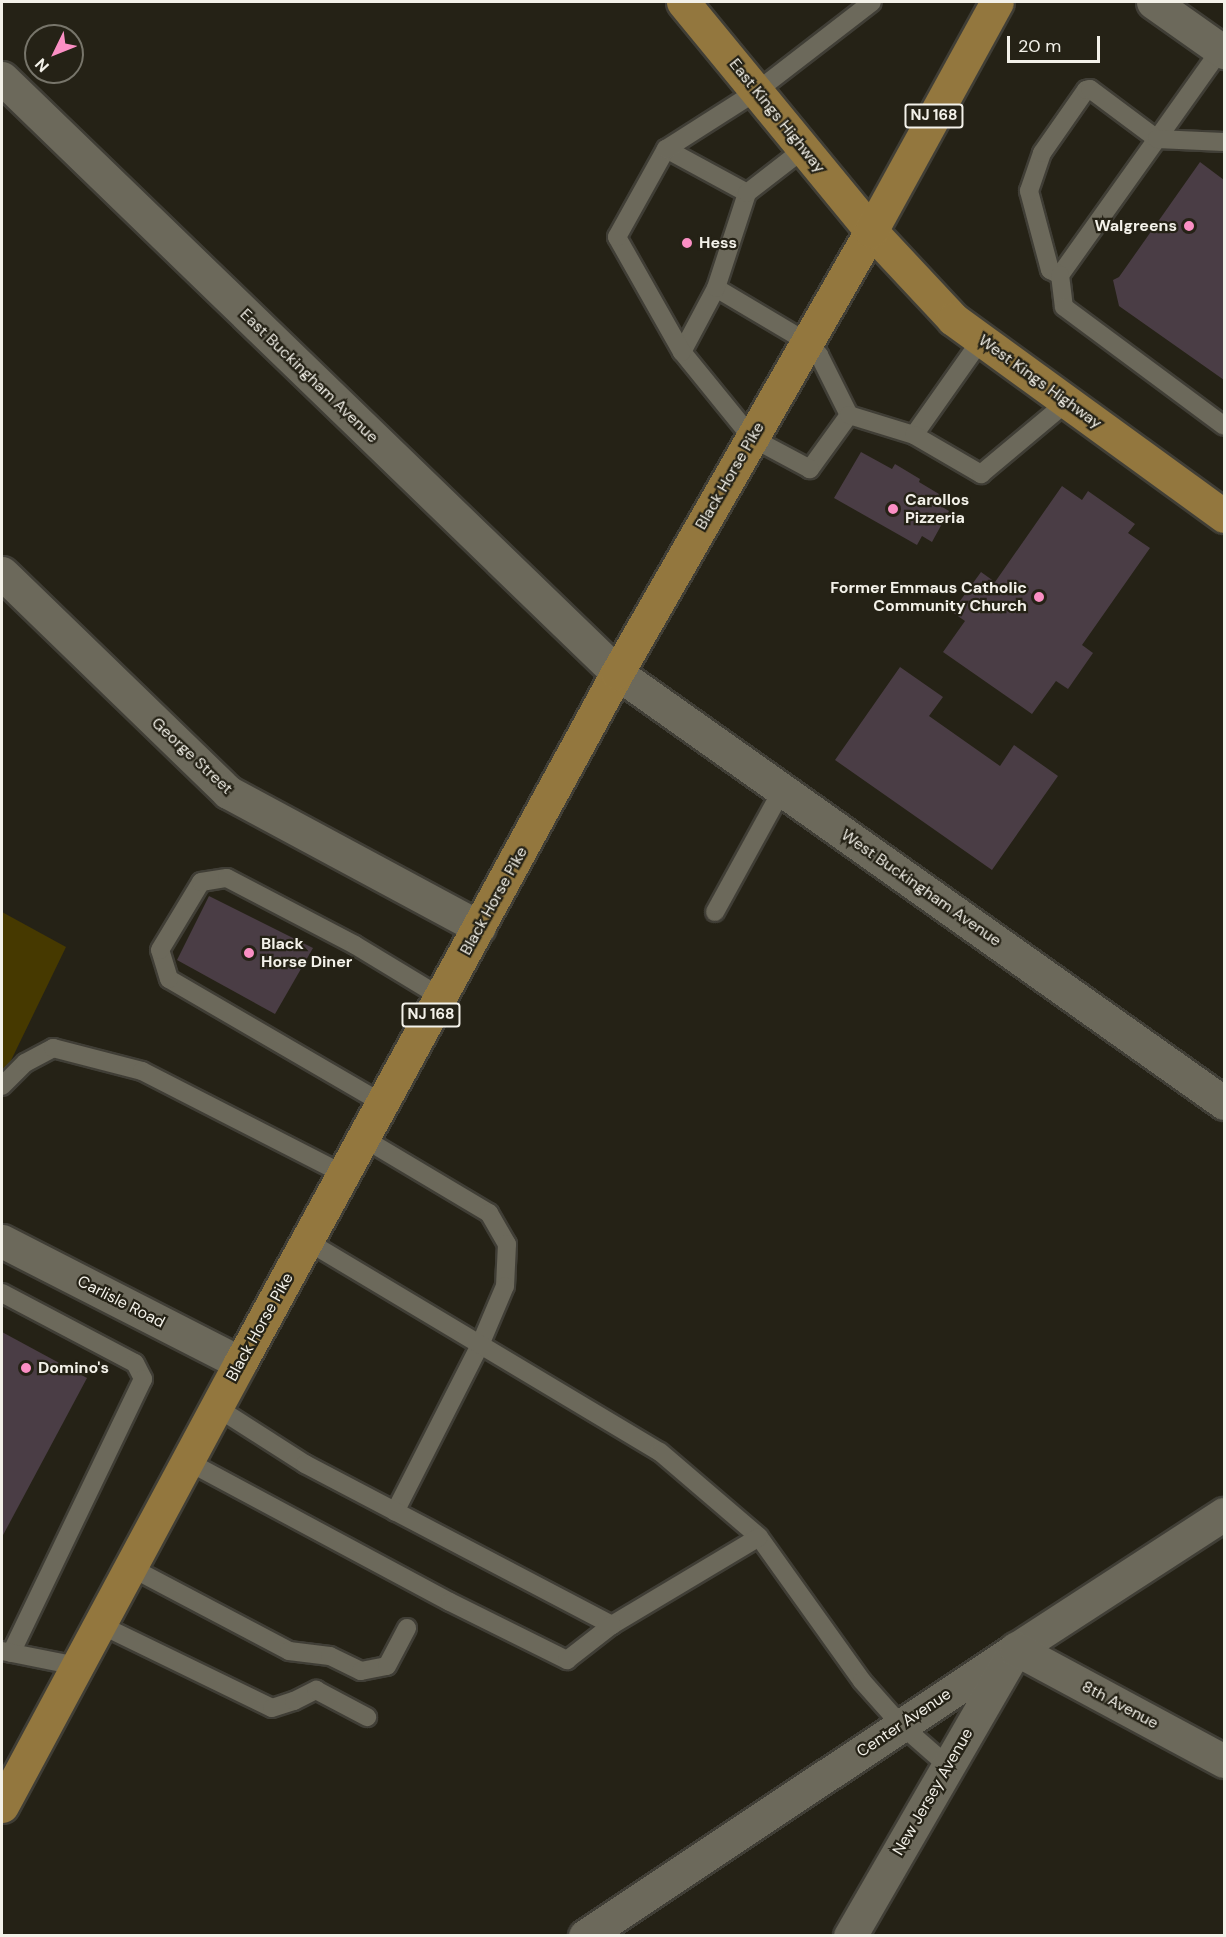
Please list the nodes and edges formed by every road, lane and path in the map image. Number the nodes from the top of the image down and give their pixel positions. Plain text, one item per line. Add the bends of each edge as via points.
1 (684, 2) edge
2 (872, 2) edge
3 (997, 2) edge
4 (1153, 2) edge
5 (1222, 51) edge
6 (2, 78) edge
7 (757, 91) junction
8 (1157, 139) junction
9 (1224, 142) edge
10 (666, 149) junction
11 (804, 149) junction
12 (747, 193) junction
13 (871, 231) junction
14 (1060, 274) junction
15 (716, 288) junction
16 (981, 340) junction
17 (807, 342) junction
18 (682, 352) junction
19 (1067, 402) junction
20 (849, 415) junction
21 (1224, 426) edge
22 (914, 435) junction
23 (752, 438) junction
24 (1224, 516) edge
25 (2, 573) edge
26 (617, 673) junction
27 (782, 790) junction
28 (715, 912) dead end
29 (479, 927) junction
30 (441, 997) junction
31 (2, 1086) edge
32 (382, 1103) junction
33 (1224, 1103) edge
34 (363, 1138) junction
35 (343, 1174) junction
36 (2, 1241) edge
37 (307, 1241) junction
38 (2, 1293) edge
39 (480, 1345) junction
40 (240, 1363) junction
41 (216, 1407) junction
42 (187, 1461) junction
43 (395, 1512) junction
44 (1224, 1514) edge
45 (759, 1538) junction
46 (130, 1568) junction
47 (99, 1624) junction
48 (612, 1626) junction
49 (407, 1628) dead end
50 (1016, 1649) junction
51 (6, 1652) edge
52 (77, 1666) junction
53 (367, 1717) dead end
54 (901, 1725) junction
55 (1224, 1761) edge
56 (948, 1766) junction
57 (2, 1806) edge
58 (585, 1935) edge
59 (850, 1935) edge

1 - 7 main road, East Kings Highway
2 - 7 lane
3 - 13 main road, Black Horse Pike / NJ 168
4 - 5 street
5 - 8 lane
6 - 26 street, East Buckingham Avenue
7 - 10 lane
7 - 11 main road, East Kings Highway
8 - 9 lane
8 - 14 lane
8 - 14 lane via 1090,89 1086,90 1042,153 1029,191 1050,270
10 - 12 lane
10 - 18 lane via 617,237
11 - 12 lane
11 - 13 main road, East Kings Highway
12 - 15 lane
13 - 16 main road, West Kings Highway via 953,319
13 - 17 main road, Black Horse Pike / NJ 168
14 - 21 lane via 1064,307
15 - 17 lane
15 - 18 lane
16 - 19 main road, West Kings Highway
16 - 22 lane
17 - 20 lane via 819,355
17 - 23 main road, Black Horse Pike / NJ 168
18 - 23 lane
19 - 22 lane via 981,474
19 - 24 main road, West Kings Highway
20 - 22 lane
20 - 23 lane via 810,470
23 - 26 main road, Black Horse Pike / NJ 168
25 - 29 street, George Street via 228,792
26 - 27 street, West Buckingham Avenue
26 - 29 main road, Black Horse Pike / NJ 168
27 - 28 lane
27 - 33 street, West Buckingham Avenue
29 - 30 main road, Black Horse Pike / NJ 168
30 - 32 main road, Black Horse Pike / NJ 168
30 - 32 lane via 355,945 227,878 201,882 160,950 169,979
31 - 35 lane via 25,1062 54,1048 142,1071
32 - 34 main road, Black Horse Pike / NJ 168
34 - 35 main road, Black Horse Pike / NJ 168
34 - 39 lane via 489,1213 507,1244 504,1286
35 - 37 main road, Black Horse Pike / NJ 168
36 - 40 street, Carlisle Road
37 - 39 lane
37 - 40 main road, Black Horse Pike / NJ 168
38 - 51 lane via 135,1363 143,1379
39 - 43 lane
39 - 45 lane via 660,1452
40 - 41 main road, Black Horse Pike / NJ 168
41 - 42 main road, Black Horse Pike / NJ 168
41 - 43 lane via 304,1464
42 - 46 main road, Black Horse Pike / NJ 168
42 - 48 lane via 567,1660
43 - 48 lane
44 - 50 street, Center Avenue
45 - 48 lane
45 - 54 lane via 862,1681
46 - 47 main road, Black Horse Pike / NJ 168
46 - 49 lane via 289,1651 330,1656 362,1671 387,1666
47 - 52 main road, Black Horse Pike / NJ 168
47 - 53 lane via 272,1708 316,1690
50 - 54 street, Center Avenue
50 - 55 street, 8th Avenue
50 - 56 street, New Jersey Avenue
51 - 52 lane
52 - 57 main road, Black Horse Pike / NJ 168
54 - 56 lane
54 - 58 street, Center Avenue
56 - 59 street, New Jersey Avenue

